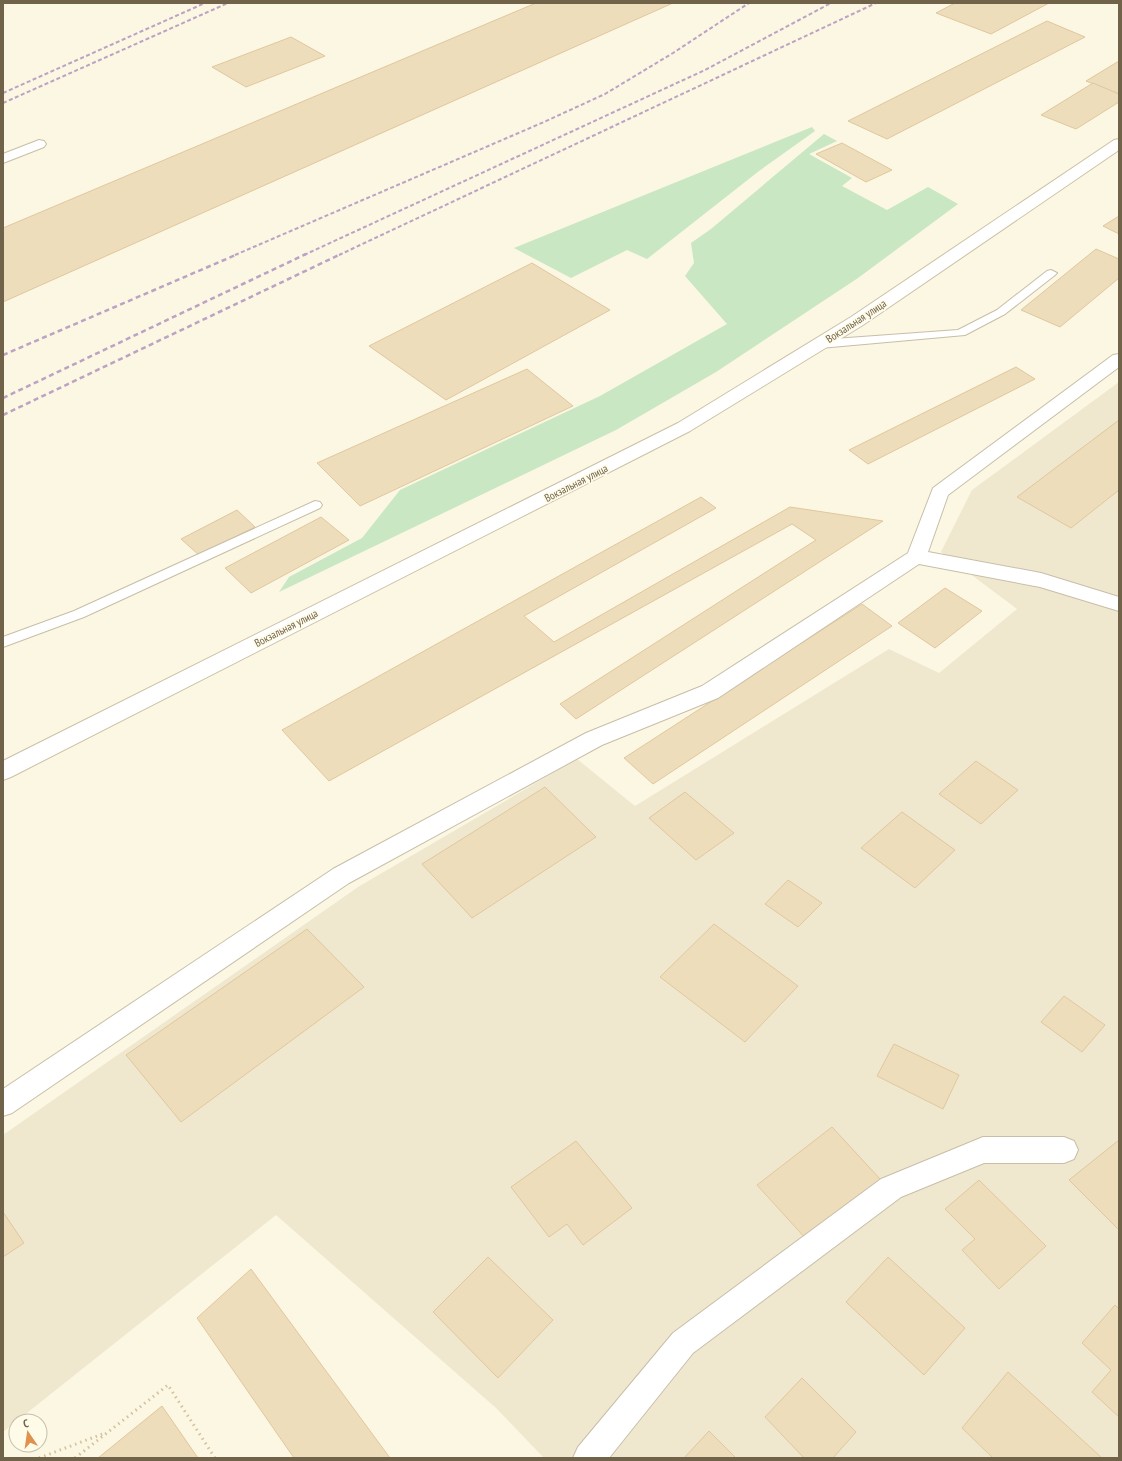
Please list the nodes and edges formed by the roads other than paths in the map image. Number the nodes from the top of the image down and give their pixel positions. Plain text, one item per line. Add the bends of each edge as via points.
1 (1119, 143) edge
2 (39, 144) dead end
3 (3, 158) edge
4 (1051, 273) dead end
5 (820, 344) junction
6 (1119, 359) edge
7 (315, 506) dead end
8 (916, 557) junction
9 (1119, 604) edge
10 (3, 642) edge
11 (3, 771) edge
12 (3, 1104) edge
13 (1064, 1150) dead end
14 (589, 1458) edge

1 - 5 street, Вокзальная улица
2 - 3 street
4 - 5 lane via 1001,312 961,333
5 - 11 street, Вокзальная улица via 684,427
6 - 8 street via 940,492
7 - 10 lane via 79,614
8 - 9 street via 1041,580
8 - 12 street via 710,692 594,739 341,876
13 - 14 street via 983,1150 891,1188 683,1343

